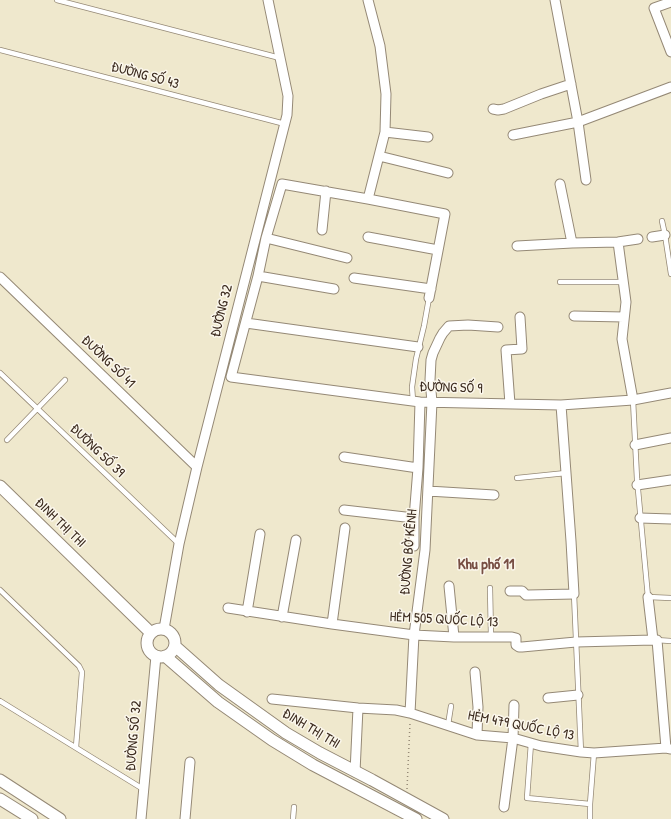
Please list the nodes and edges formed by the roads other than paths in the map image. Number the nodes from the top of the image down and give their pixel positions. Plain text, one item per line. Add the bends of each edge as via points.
1 (57, 0) edge
2 (268, 0) edge
3 (368, 0) edge
4 (555, 0) edge
5 (671, 2) edge
6 (0, 50) edge
7 (671, 52) edge
8 (280, 58) junction
9 (571, 84) junction
10 (671, 87) edge
11 (493, 109) dead end
12 (578, 122) junction
13 (285, 124) junction
14 (385, 132) junction
15 (513, 135) dead end
16 (428, 137) dead end
17 (378, 156) junction
18 (448, 173) dead end
19 (586, 180) dead end
20 (560, 184) dead end
21 (326, 191) junction
22 (368, 199) junction
23 (662, 221) dead end
24 (322, 230) dead end
25 (665, 235) junction
26 (368, 237) dead end
27 (652, 237) dead end
28 (266, 238) junction
29 (638, 239) dead end
30 (618, 242) junction
31 (572, 243) junction
32 (517, 246) dead end
33 (438, 250) junction
34 (347, 258) dead end
35 (671, 274) edge
36 (258, 276) junction
37 (0, 277) edge
38 (354, 278) dead end
39 (560, 282) dead end
40 (623, 282) junction
41 (334, 289) dead end
42 (430, 294) junction
43 (574, 316) dead end
44 (520, 317) dead end
45 (624, 317) junction
46 (246, 323) junction
47 (498, 327) dead end
48 (418, 347) junction
49 (0, 373) edge
50 (65, 380) dead end
51 (671, 393) edge
52 (633, 400) junction
53 (416, 401) junction
54 (432, 402) junction
55 (510, 404) junction
56 (561, 405) junction
57 (37, 409) junction
58 (671, 438) edge
59 (8, 440) dead end
60 (635, 445) junction
61 (344, 458) dead end
62 (197, 467) junction
63 (418, 468) junction
64 (566, 473) junction
65 (517, 478) dead end
66 (671, 480) edge
67 (637, 485) junction
68 (0, 486) edge
69 (428, 491) junction
70 (494, 495) dead end
71 (344, 510) dead end
72 (414, 518) junction
73 (640, 518) junction
74 (671, 519) edge
75 (345, 528) dead end
76 (260, 534) dead end
77 (296, 540) dead end
78 (179, 544) junction
79 (414, 546) dead end
80 (449, 586) dead end
81 (490, 588) dead end
82 (0, 590) edge
83 (510, 591) dead end
84 (574, 594) junction
85 (648, 597) junction
86 (671, 598) edge
87 (228, 608) dead end
88 (247, 612) junction
89 (282, 617) junction
90 (332, 624) junction
91 (164, 629) junction
92 (151, 633) junction
93 (414, 635) junction
94 (490, 636) junction
95 (454, 637) junction
96 (655, 640) junction
97 (671, 641) edge
98 (576, 642) junction
99 (175, 646) junction
100 (160, 656) junction
101 (475, 672) dead end
102 (578, 695) junction
103 (272, 698) dead end
104 (548, 698) dead end
105 (0, 701) edge
106 (514, 705) dead end
107 (451, 706) dead end
108 (358, 708) junction
109 (410, 713) junction
110 (448, 725) junction
111 (477, 734) junction
112 (513, 738) junction
113 (531, 743) junction
114 (76, 747) junction
115 (668, 748) edge
116 (581, 752) junction
117 (594, 753) junction
118 (190, 762) dead end
119 (355, 772) junction
120 (0, 780) edge
121 (144, 789) junction
122 (0, 799) edge
123 (590, 804) junction
124 (294, 807) dead end
125 (504, 807) dead end
126 (32, 819) edge
127 (60, 819) edge
128 (141, 819) edge
129 (185, 819) edge
130 (293, 819) edge
131 (416, 819) edge
132 (443, 819) edge
133 (590, 819) edge

1 - 8 lane
2 - 8 street, ĐƯỜNG 32
3 - 14 street via 381,53 386,94
4 - 9 street
5 - 7 street via 654,8
6 - 13 lane, ĐƯỜNG SỐ 43
8 - 13 street, ĐƯỜNG 32 via 288,96
9 - 11 street via 504,109
9 - 12 street
10 - 12 street
12 - 15 street
12 - 19 street
13 - 62 street, ĐƯỜNG 32
14 - 16 street
14 - 17 street
17 - 18 street
17 - 22 street
20 - 31 street
21 - 22 street
21 - 24 street
21 - 28 street via 282,184
22 - 33 street via 445,214
23 - 25 lane
25 - 27 street
25 - 35 lane
26 - 33 street
28 - 34 street
28 - 36 street
29 - 30 street
30 - 31 street
30 - 40 street
31 - 32 street
33 - 42 street
36 - 41 street
36 - 46 street
37 - 62 street, ĐƯỜNG SỐ 41
38 - 42 street
39 - 40 lane
40 - 45 street via 626,302
42 - 48 lane
43 - 45 street
44 - 55 street via 522,349 506,350
45 - 52 street via 622,339
46 - 48 street
46 - 53 street, ĐƯỜNG SỐ 9 via 231,377
47 - 54 street, ĐƯỜNG BỜ KÊNH via 453,325 446,328 433,353 430,374
48 - 53 lane via 412,387
49 - 57 lane, ĐƯỜNG SỐ 39
50 - 57 lane
51 - 52 street, ĐƯỜNG SỐ 9
52 - 56 street, ĐƯỜNG SỐ 9
52 - 60 lane
53 - 54 street, ĐƯỜNG SỐ 9
53 - 63 street
54 - 55 street, ĐƯỜNG SỐ 9
54 - 69 street, ĐƯỜNG BỜ KÊNH
55 - 56 street, ĐƯỜNG SỐ 9
56 - 64 street
57 - 59 lane
57 - 78 lane, ĐƯỜNG SỐ 39
58 - 60 street
60 - 67 lane
61 - 63 street
62 - 78 street, ĐƯỜNG 32
63 - 72 street
64 - 65 lane
64 - 84 street
66 - 67 street
67 - 73 lane
68 - 92 street, ĐINH THỊ THI
69 - 70 street
69 - 93 street, ĐƯỜNG BỜ KÊNH via 425,550
71 - 72 street
72 - 79 street
73 - 74 street
73 - 85 lane
75 - 90 street
76 - 88 street
77 - 89 street
78 - 91 street, ĐƯỜNG 32
80 - 95 street
81 - 94 lane
82 - 114 lane via 79,666 82,672
83 - 84 street via 522,590 526,595
84 - 98 lane
85 - 86 lane
85 - 96 street
87 - 88 street, HẺM 505 QUỐC LỘ 13
88 - 89 street, HẺM 505 QUỐC LỘ 13
89 - 90 street, HẺM 505 QUỐC LỘ 13
90 - 93 street, HẺM 505 QUỐC LỘ 13
91 - 92 street
91 - 99 street via 174,637
92 - 100 street via 147,645 152,653
93 - 95 street, HẺM 505 QUỐC LỘ 13
93 - 109 street, ĐƯỜNG BỜ KÊNH
94 - 95 street, HẺM 505 QUỐC LỘ 13
94 - 98 street, HẺM 505 QUỐC LỘ 13 via 514,637 519,647
96 - 97 lane
96 - 98 street, HẺM 505 QUỐC LỘ 13
96 - 115 street
98 - 102 lane
99 - 100 street via 169,654
99 - 119 street, ĐINH THỊ THI via 219,685 260,715 303,744
100 - 121 street, ĐƯỜNG SỐ 32
100 - 131 street, ĐINH THỊ THI via 272,740 313,765
101 - 111 street
102 - 104 street
102 - 116 lane
103 - 108 street, HẺM 479 QUỐC LỘ 13
105 - 114 lane
106 - 112 street
107 - 110 lane
108 - 109 street, HẺM 479 QUỐC LỘ 13
108 - 119 street
109 - 110 street, HẺM 479 QUỐC LỘ 13
110 - 111 street, HẺM 479 QUỐC LỘ 13
111 - 112 street, HẺM 479 QUỐC LỘ 13
112 - 113 street, HẺM 479 QUỐC LỘ 13
112 - 125 street
113 - 116 street, HẺM 479 QUỐC LỘ 13
113 - 123 lane via 527,798
114 - 121 lane
115 - 117 street, HẺM 479 QUỐC LỘ 13
116 - 117 street, HẺM 479 QUỐC LỘ 13
117 - 123 lane
118 - 129 street
119 - 132 street, ĐINH THỊ THI
120 - 127 street
121 - 128 street, ĐƯỜNG SỐ 32
122 - 126 street
123 - 133 lane
124 - 130 lane

